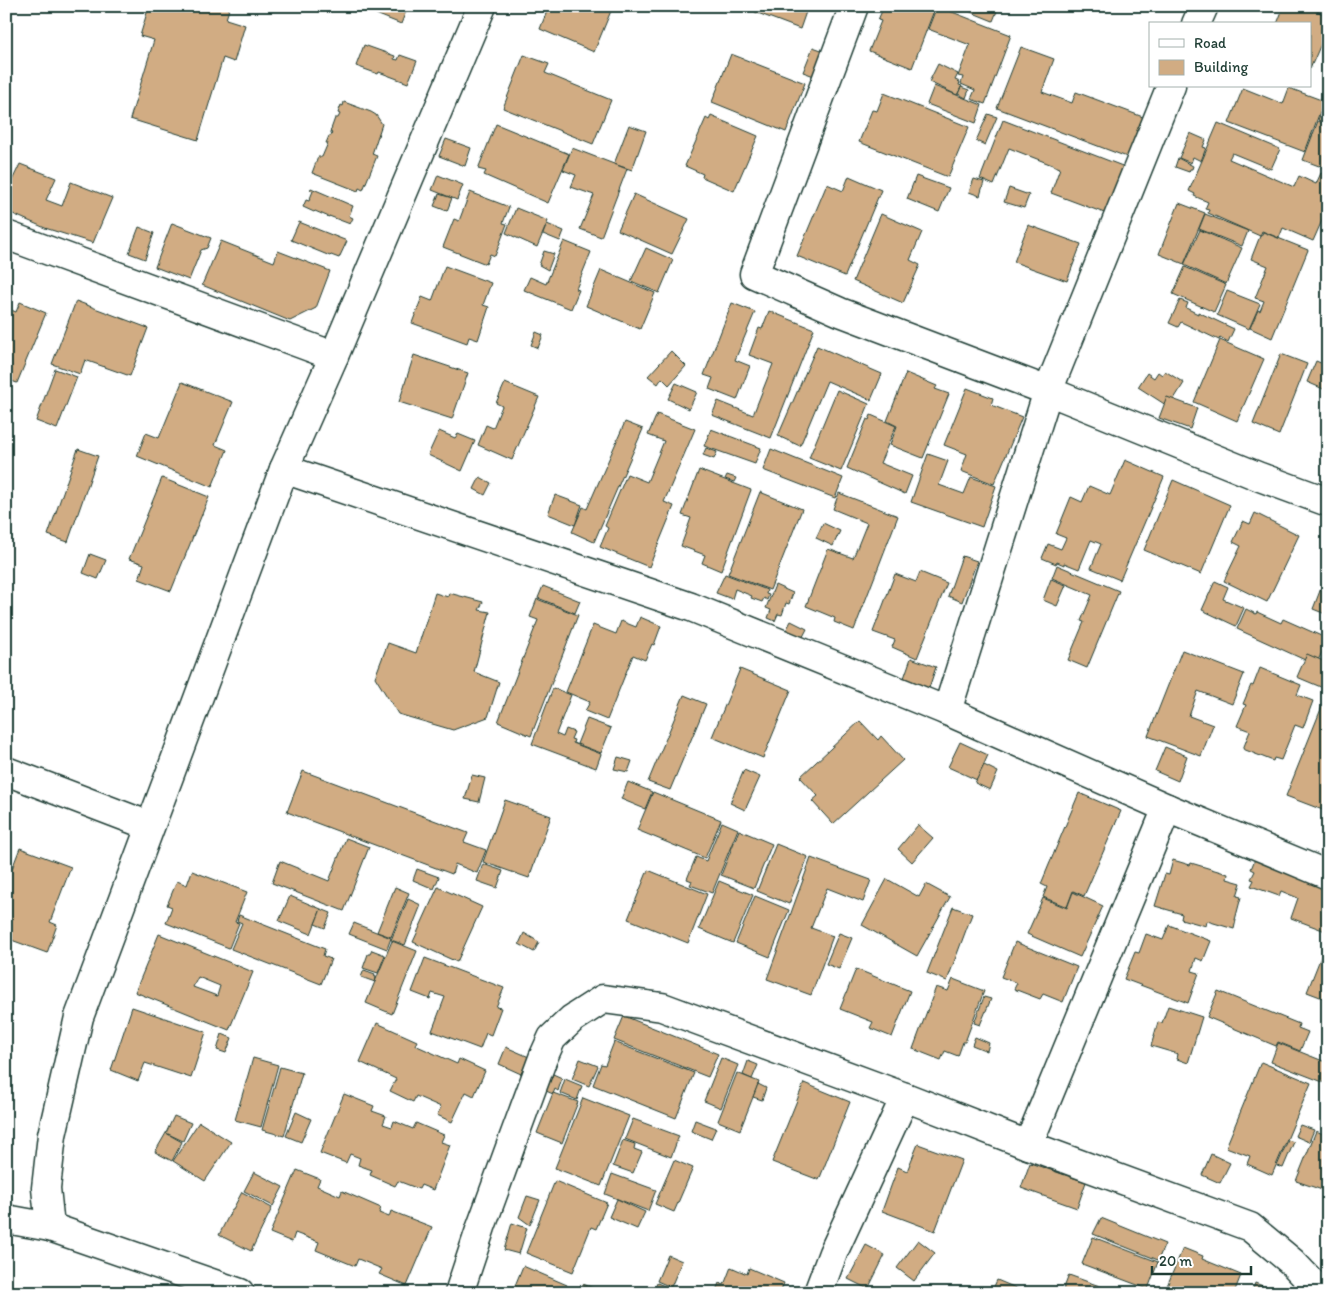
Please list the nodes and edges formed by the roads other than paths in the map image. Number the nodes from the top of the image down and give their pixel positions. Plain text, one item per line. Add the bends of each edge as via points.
1 (482, 6) edge
2 (854, 6) edge
3 (1204, 6) edge
4 (1197, 22) edge
5 (1170, 88) edge
6 (6, 235) edge
7 (334, 356) junction
8 (1048, 391) junction
9 (284, 468) junction
10 (1328, 502) edge
11 (946, 712) junction
12 (6, 771) edge
13 (1167, 808) junction
14 (150, 826) junction
15 (1328, 875) edge
16 (905, 1097) junction
17 (1028, 1145) junction
18 (6, 1219) edge
19 (50, 1227) junction
20 (240, 1293) edge
21 (459, 1293) edge
22 (818, 1293) edge
23 (1318, 1293) edge

1 - 7 street
2 - 8 street via 754,274 840,312
3 - 4 street
5 - 8 street
6 - 7 street
7 - 9 street
8 - 10 street
8 - 11 street
9 - 11 street via 691,607
9 - 14 street
11 - 13 street
12 - 14 street
13 - 15 street
13 - 17 street
14 - 19 street via 79,1017 52,1135 46,1188
16 - 17 street
16 - 21 street via 662,1007 603,999 572,1019 552,1038
16 - 22 street via 833,1253
17 - 23 street via 1250,1227 1292,1262
18 - 19 street
19 - 20 street

